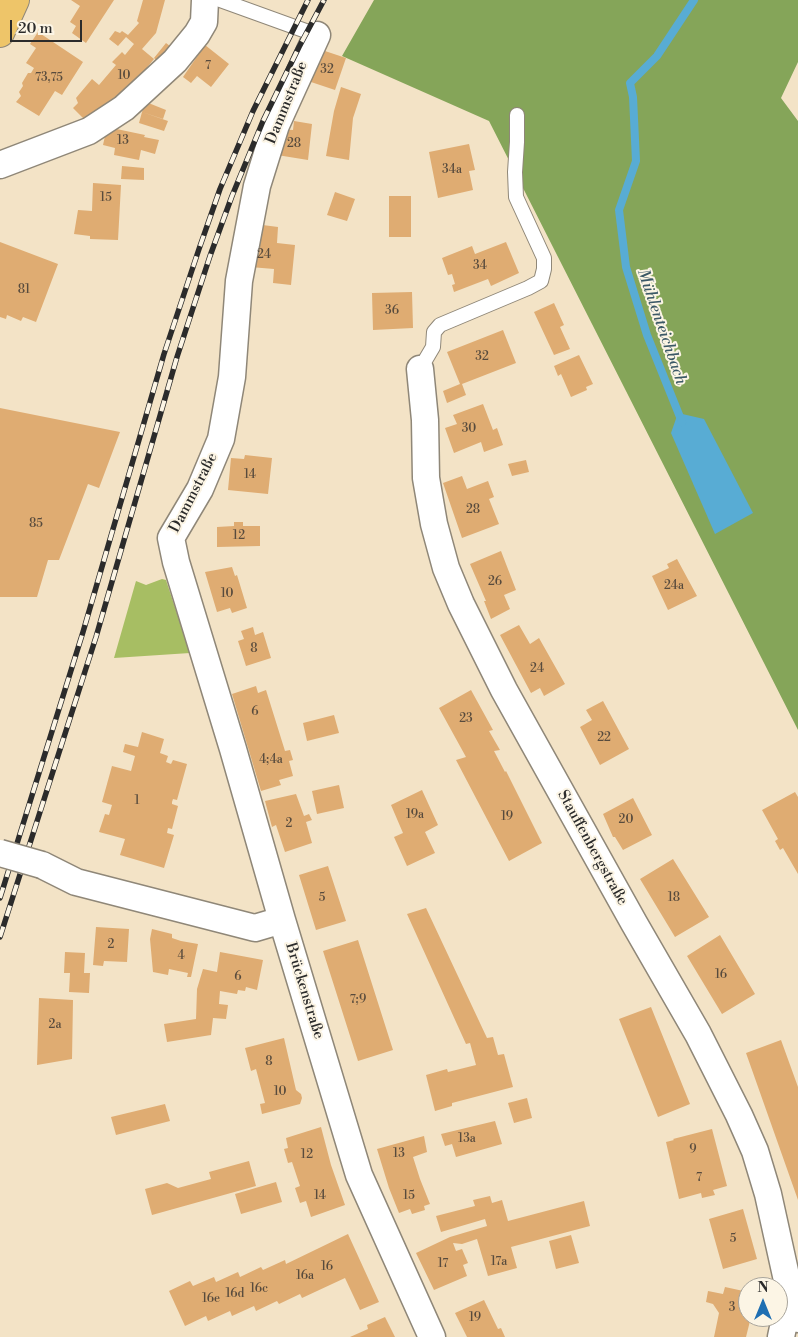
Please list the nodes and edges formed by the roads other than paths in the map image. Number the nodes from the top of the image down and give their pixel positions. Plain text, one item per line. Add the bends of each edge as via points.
1 (14, 0) edge
2 (205, 0) edge
3 (220, 0) edge
4 (0, 33) edge
5 (316, 36) joint
6 (517, 115) dead end
7 (0, 165) edge
8 (420, 369) joint
9 (0, 853) edge
10 (282, 920) junction
11 (790, 1294) junction
12 (798, 1319) edge
13 (432, 1337) edge
14 (781, 1337) edge

1 - 4 main road
2 - 7 street via 204,22 197,34 174,61 124,108 88,131
3 - 5 lane
5 - 10 street, Dammstraße via 276,125 257,186 239,281 232,377 221,439 200,489 172,538 176,562
6 - 8 lane via 516,197 544,258 541,281 440,325 434,332 433,347
8 - 11 street, Stauffenbergstraße via 426,478 434,524 460,604 504,690 698,1034 739,1114 768,1194
9 - 10 street, bridge via 42,865 76,882 255,928
10 - 13 street, Brückenstraße via 359,1176
11 - 12 street, Stauffenbergstraße
11 - 14 street

